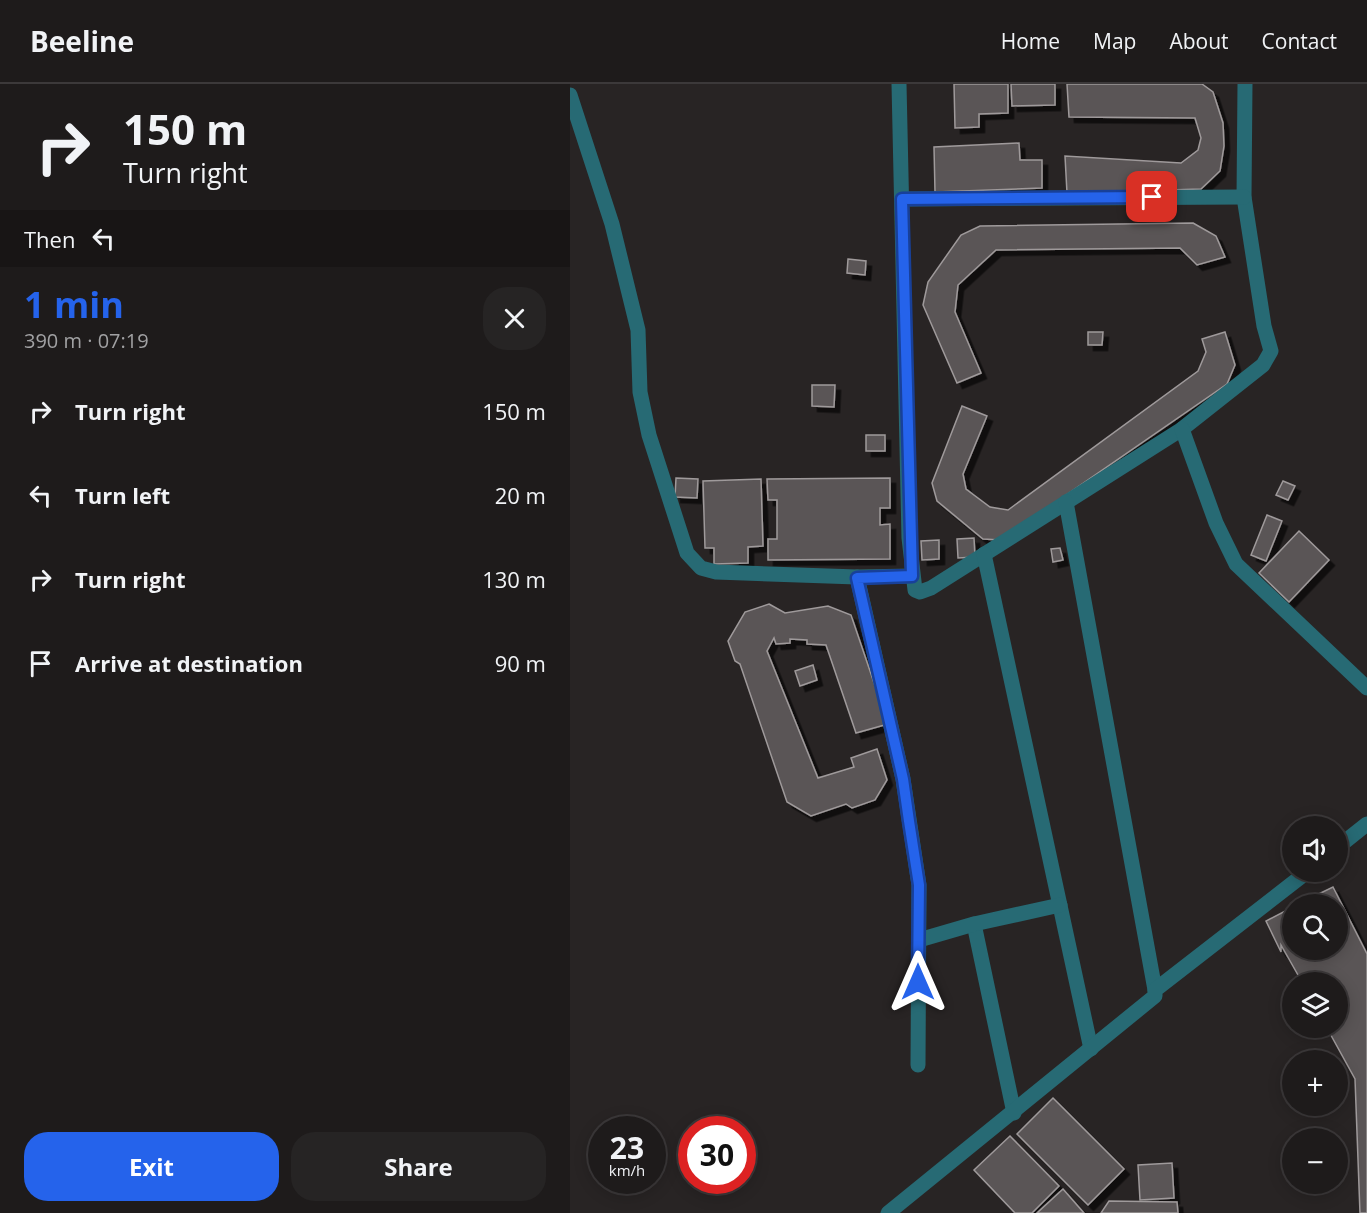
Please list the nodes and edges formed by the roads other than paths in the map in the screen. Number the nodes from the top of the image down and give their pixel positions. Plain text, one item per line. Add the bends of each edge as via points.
1 (899, 84) edge
2 (1245, 84) edge
3 (570, 95) edge
4 (1244, 197) junction
5 (902, 199) junction
6 (1182, 429) junction
7 (1066, 502) junction
8 (984, 554) junction
9 (912, 576) junction
10 (857, 578) junction
11 (1367, 688) edge
12 (1367, 824) edge
13 (1348, 839) edge
14 (1294, 882) edge
15 (1060, 905) junction
16 (974, 924) junction
17 (918, 940) junction
18 (1155, 990) junction
19 (1091, 1049) junction
20 (918, 1065) dead end
21 (1014, 1113) junction
22 (888, 1213) edge

1 - 5 street
2 - 4 street
3 - 10 street via 617,244 638,330 640,392 649,435 687,554 701,568 717,572
4 - 5 street
4 - 6 street via 1271,351 1263,365
5 - 9 street
6 - 7 street
6 - 11 street via 1216,523 1236,564
7 - 8 street
7 - 18 street
8 - 9 street via 924,591 915,590
8 - 15 street
9 - 10 street
10 - 17 street via 903,779 919,885
12 - 13 street
14 - 18 street
15 - 16 street
15 - 19 street
16 - 17 street
16 - 21 street
17 - 20 street
18 - 19 street via 1155,996
19 - 21 street
21 - 22 street

